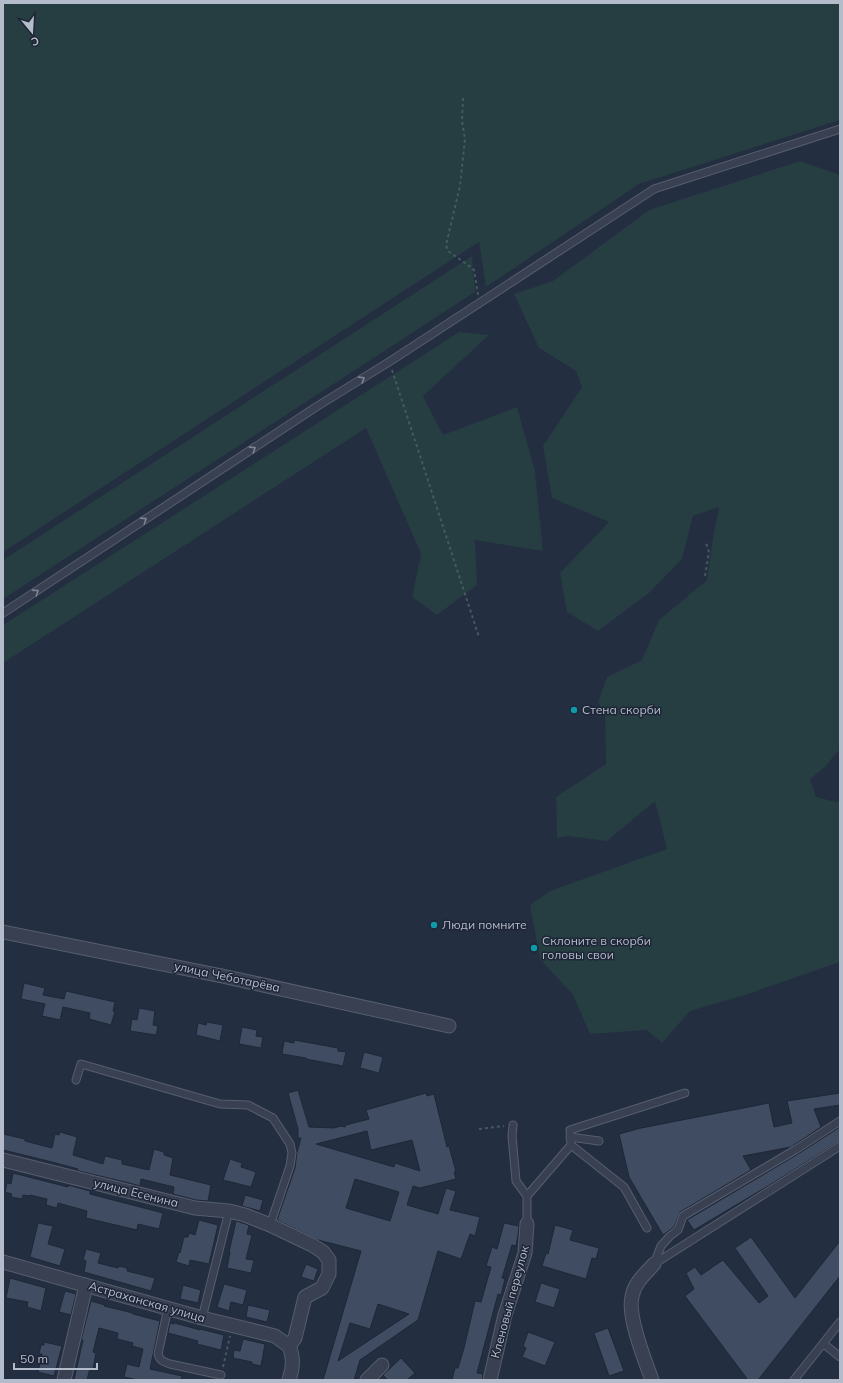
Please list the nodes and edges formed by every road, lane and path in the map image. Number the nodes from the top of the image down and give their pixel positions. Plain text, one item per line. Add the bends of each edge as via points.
1 (463, 98) dead end
2 (840, 129) edge
3 (479, 302) junction
4 (389, 362) junction
5 (706, 544) dead end
6 (705, 576) dead end
7 (3, 613) edge
8 (479, 637) dead end
9 (3, 932) edge
10 (449, 1026) dead end
11 (76, 1080) dead end
12 (685, 1093) dead end
13 (840, 1121) edge
14 (513, 1125) joint
15 (479, 1128) dead end
16 (570, 1137) junction
17 (599, 1141) dead end
18 (570, 1145) junction
19 (840, 1146) edge
20 (4, 1164) edge
21 (527, 1196) junction
22 (229, 1211) junction
23 (527, 1224) joint
24 (270, 1225) junction
25 (648, 1228) dead end
26 (3, 1262) edge
27 (654, 1264) junction
28 (86, 1285) junction
29 (168, 1308) junction
30 (202, 1318) junction
31 (840, 1322) edge
32 (232, 1325) junction
33 (824, 1344) junction
34 (289, 1346) junction
35 (840, 1357) edge
36 (382, 1365) dead end
37 (221, 1375) joint
38 (64, 1380) edge
39 (289, 1380) edge
40 (368, 1380) edge
41 (490, 1380) edge
42 (652, 1380) edge
43 (794, 1380) edge

1 - 3 path via 462,121 465,139 460,186 446,245 448,251 474,270
2 - 3 lane via 654,189
3 - 4 lane
7 -> 4 lane
4 - 8 path
5 - 6 path via 709,552
9 - 10 street, улица Чеботарёва via 222,976
11 - 24 lane via 82,1064 220,1104 248,1105 273,1118 290,1144 292,1153
12 - 16 lane via 570,1130
13 - 27 lane via 683,1216 678,1230 661,1246
14 - 15 path
14 - 21 lane via 516,1181
16 - 17 lane
16 - 18 lane
18 - 21 lane
18 - 25 lane via 624,1187
19 - 27 lane
20 - 22 street, улица Есенина via 195,1208
21 - 23 lane
22 - 24 street, улица Есенина
22 - 30 lane
23 - 41 street, Кленовый переулок via 525,1253 505,1314
24 - 34 street, улица Есенина via 312,1245 323,1252 329,1260 329,1274 322,1288 305,1297 294,1338
26 - 28 street, Астраханская улица
27 - 42 street via 637,1283 631,1304 641,1351
28 - 29 street, Астраханская улица
28 - 38 street
29 - 30 street, Астраханская улица
29 - 37 lane via 159,1358 170,1364
30 - 32 street, Астраханская улица
31 - 33 lane
32 - 34 street, Астраханская улица via 275,1336
32 - 37 path
33 - 35 lane
33 - 43 lane
34 - 39 street via 293,1359
36 - 40 street

